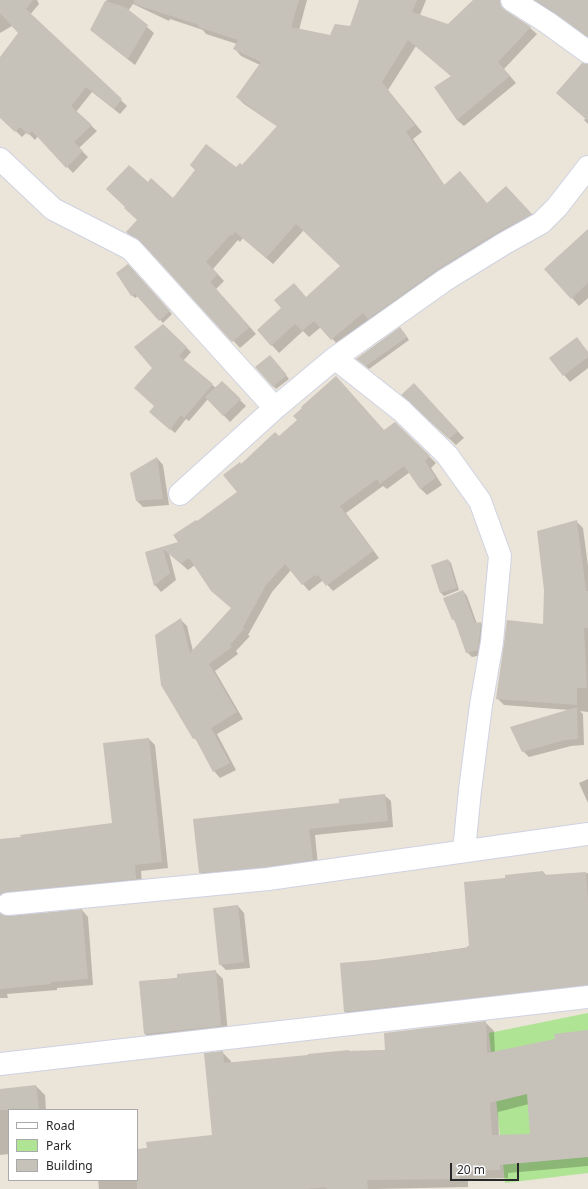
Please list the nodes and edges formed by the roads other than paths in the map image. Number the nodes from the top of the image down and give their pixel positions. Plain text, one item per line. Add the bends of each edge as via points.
1 (512, 0) edge
2 (588, 52) edge
3 (0, 159) edge
4 (584, 181) edge
5 (335, 358) junction
6 (275, 408) junction
7 (180, 494) dead end
8 (588, 834) edge
9 (464, 851) junction
10 (8, 904) dead end
11 (588, 997) edge
12 (0, 1064) edge

1 - 2 street
3 - 6 street via 53,208 131,249
4 - 5 street via 541,223 445,280
5 - 6 street
5 - 9 street via 402,411 447,455 480,501 500,556 492,642 481,704
6 - 7 street
8 - 9 street
9 - 10 street via 268,880
11 - 12 street

